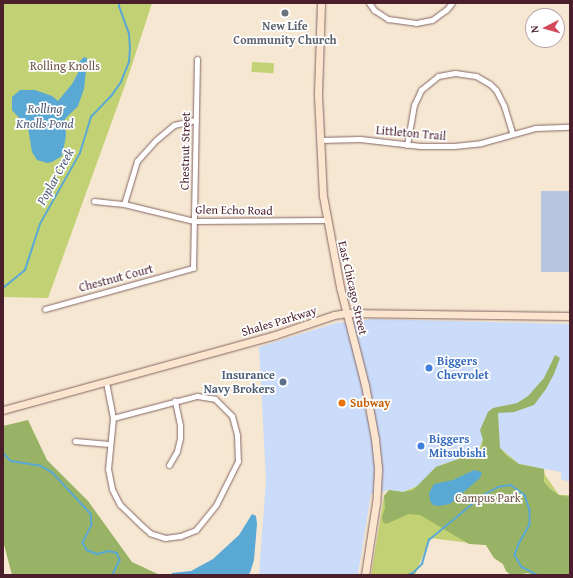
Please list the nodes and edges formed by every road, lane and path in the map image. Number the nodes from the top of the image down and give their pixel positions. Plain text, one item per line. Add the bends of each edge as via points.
1 (320, 3) edge
2 (369, 3) edge
3 (452, 3) edge
4 (198, 59) dead end
5 (195, 120) junction
6 (570, 127) edge
7 (512, 133) junction
8 (320, 140) junction
9 (407, 145) junction
10 (94, 201) dead end
11 (124, 204) junction
12 (327, 220) junction
13 (194, 221) junction
14 (193, 268) joint
15 (45, 309) dead end
16 (348, 313) junction
17 (570, 316) edge
18 (106, 382) junction
19 (175, 401) junction
20 (3, 410) edge
21 (113, 418) junction
22 (75, 441) dead end
23 (109, 444) junction
24 (169, 465) dead end
25 (365, 575) edge

1 - 8 street, East Chicago Street
2 - 3 street via 374,10 388,19 412,23 432,20
4 - 5 street, Chestnut Street
5 - 11 street via 174,125 137,161
5 - 13 street, Chestnut Street
6 - 7 street, Littleton Trail via 535,128
7 - 9 street, Littleton Trail via 462,146
7 - 9 street via 496,90 476,76 455,73 438,76 421,90 412,109
8 - 9 street, Littleton Trail via 360,139
8 - 12 street, East Chicago Street
10 - 11 street, Glen Echo Road
11 - 13 street, Glen Echo Road
12 - 13 street, Glen Echo Road
12 - 16 street, East Chicago Street via 340,287
13 - 14 street, Chestnut Street
14 - 15 street, Chestnut Court
16 - 17 street, Shales Parkway
16 - 18 street, Shales Parkway
16 - 25 street, East Chicago Street via 372,421 378,470 376,503
18 - 20 street, Shales Parkway
18 - 21 street
19 - 21 street
19 - 23 street via 197,396 215,400 232,416 237,435 238,461 216,505 196,530 165,538 150,532 120,505 112,489 108,470
19 - 24 street via 180,438 177,451
21 - 23 street
22 - 23 street

